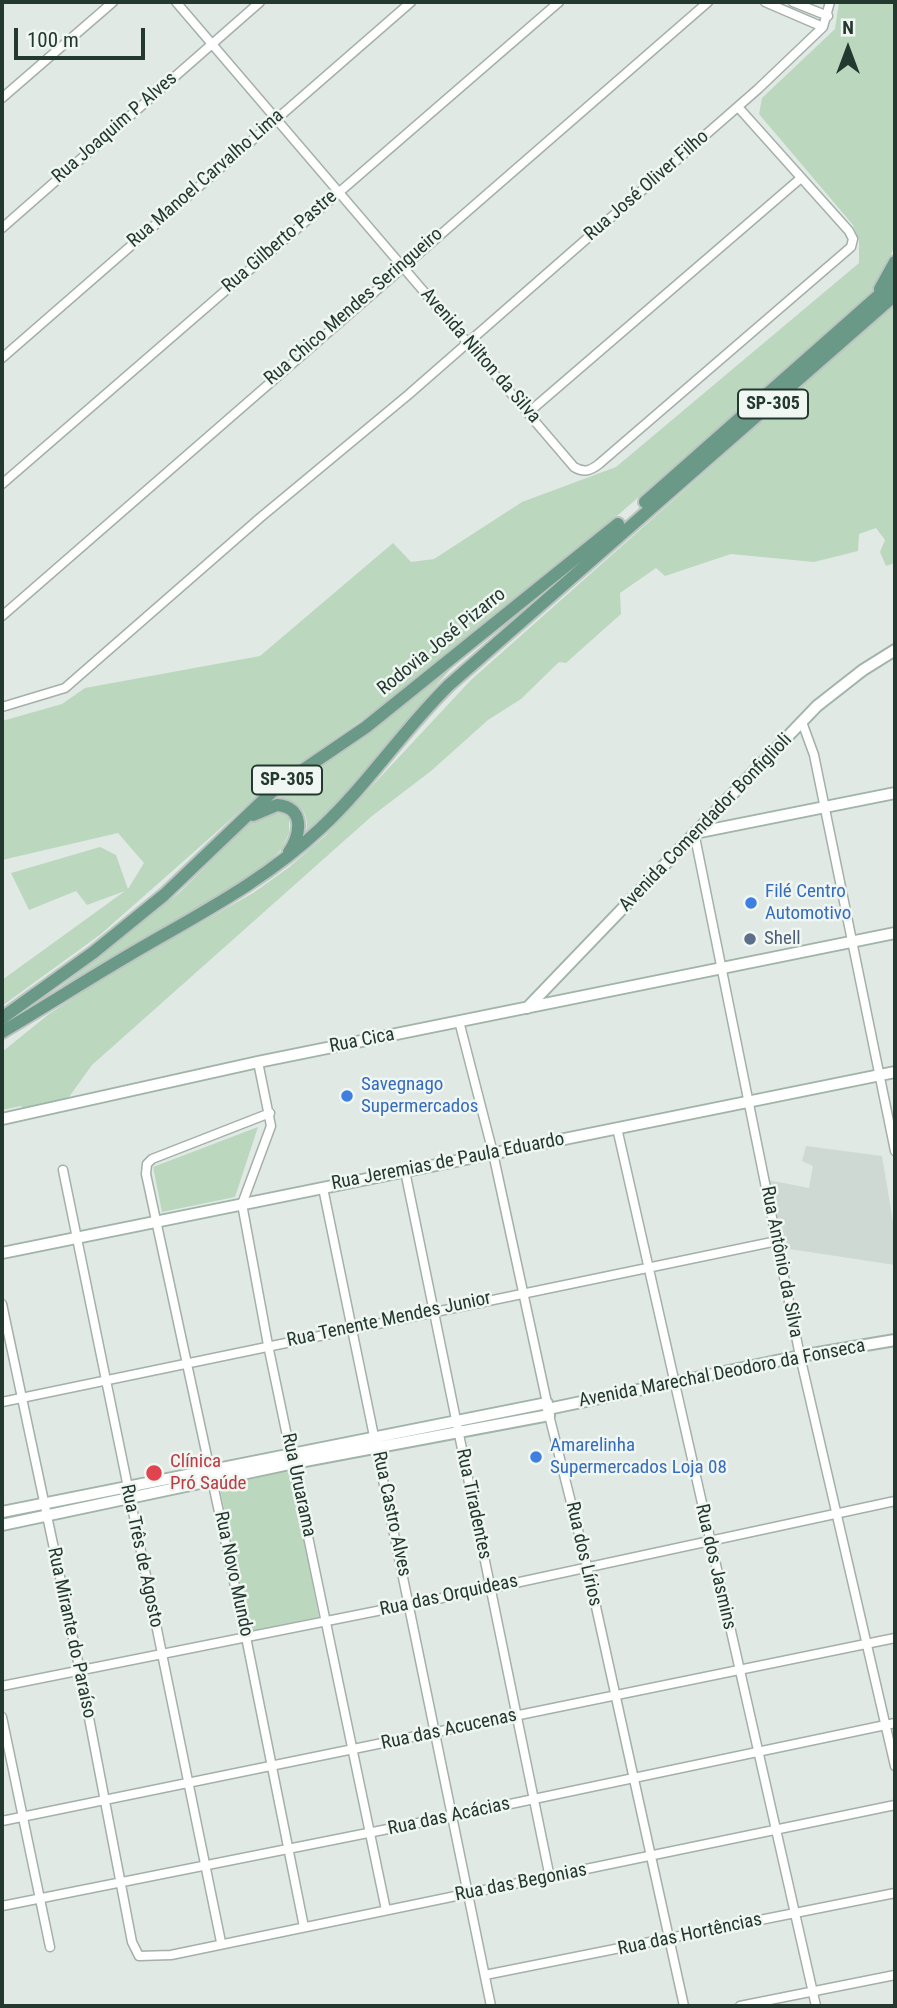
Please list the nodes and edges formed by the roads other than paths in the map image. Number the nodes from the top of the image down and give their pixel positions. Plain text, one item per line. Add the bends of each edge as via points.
1 (113, 2) edge
2 (176, 2) edge
3 (260, 2) edge
4 (411, 2) edge
5 (558, 2) edge
6 (708, 2) edge
7 (765, 2) edge
8 (793, 2) edge
9 (830, 2) edge
10 (828, 16) junction
11 (823, 26) junction
12 (212, 43) junction
13 (2, 98) edge
14 (738, 107) junction
15 (276, 118) junction
16 (801, 178) junction
17 (338, 191) junction
18 (2, 228) edge
19 (895, 262) edge
20 (402, 265) junction
21 (895, 281) edge
22 (895, 296) edge
23 (875, 298) junction
24 (468, 342) junction
25 (2, 358) edge
26 (529, 412) junction
27 (2, 484) edge
28 (2, 615) edge
29 (895, 650) edge
30 (2, 707) edge
31 (802, 722) junction
32 (895, 793) edge
33 (824, 807) junction
34 (237, 825) junction
35 (697, 834) junction
36 (282, 861) junction
37 (895, 933) edge
38 (854, 942) junction
39 (722, 968) junction
40 (563, 972) junction
41 (543, 1004) junction
42 (527, 1008) junction
43 (459, 1021) junction
44 (4, 1023) edge
45 (258, 1062) junction
46 (895, 1072) edge
47 (880, 1075) junction
48 (748, 1102) junction
49 (270, 1113) junction
50 (2, 1119) edge
51 (617, 1128) junction
52 (895, 1151) edge
53 (493, 1153) junction
54 (63, 1170) dead end
55 (405, 1171) junction
56 (323, 1188) junction
57 (242, 1204) junction
58 (157, 1222) junction
59 (76, 1239) junction
60 (777, 1241) junction
61 (2, 1253) edge
62 (649, 1267) junction
63 (521, 1293) junction
64 (2, 1304) edge
65 (432, 1312) junction
66 (351, 1329) junction
67 (895, 1340) edge
68 (268, 1345) junction
69 (800, 1356) junction
70 (188, 1363) junction
71 (104, 1382) junction
72 (673, 1382) junction
73 (21, 1399) junction
74 (2, 1402) edge
75 (548, 1409) junction
76 (455, 1420) junction
77 (458, 1433) junction
78 (376, 1442) junction
79 (293, 1458) junction
80 (212, 1475) junction
81 (128, 1493) junction
82 (895, 1501) edge
83 (44, 1504) junction
84 (2, 1512) edge
85 (836, 1513) junction
86 (47, 1516) junction
87 (2, 1525) edge
88 (709, 1541) junction
89 (587, 1566) junction
90 (492, 1588) junction
91 (411, 1604) junction
92 (326, 1621) junction
93 (246, 1637) junction
94 (895, 1638) edge
95 (866, 1644) junction
96 (162, 1655) junction
97 (80, 1671) junction
98 (740, 1671) junction
99 (2, 1686) edge
100 (614, 1696) junction
101 (518, 1716) junction
102 (2, 1717) edge
103 (891, 1724) edge
104 (436, 1733) junction
105 (354, 1750) junction
106 (760, 1752) junction
107 (895, 1766) edge
108 (272, 1767) junction
109 (633, 1779) junction
110 (189, 1783) junction
111 (106, 1799) junction
112 (535, 1799) junction
113 (895, 1805) edge
114 (23, 1816) junction
115 (453, 1816) junction
116 (2, 1821) edge
117 (778, 1831) junction
118 (370, 1833) junction
119 (288, 1849) junction
120 (650, 1858) junction
121 (206, 1865) junction
122 (550, 1878) junction
123 (123, 1881) junction
124 (895, 1893) edge
125 (470, 1894) junction
126 (39, 1898) junction
127 (2, 1906) edge
128 (386, 1910) junction
129 (796, 1913) junction
130 (304, 1927) junction
131 (668, 1940) junction
132 (220, 1942) junction
133 (50, 1947) dead end
134 (145, 1957) joint
135 (485, 1975) junction
136 (895, 1975) edge
137 (813, 1992) junction
138 (491, 2006) edge
139 (684, 2006) edge
140 (740, 2006) edge
141 (816, 2006) edge

1 - 13 street
2 - 12 street, Avenida Nilton da Silva
3 - 12 street, Rua Joaquim P Alves
4 - 15 street, Rua Manoel Carvalho Lima
5 - 17 street, Rua Gilberto Pastre
6 - 20 street, Rua Chico Mendes Seringueiro
7 - 11 street
8 - 10 street
9 - 10 street, Rua José Oliver Filho
10 - 11 street, Rua José Oliver Filho
11 - 14 street, Rua José Oliver Filho
12 - 15 street, Avenida Nilton da Silva
12 - 18 street, Rua Joaquim P Alves
14 - 16 street
14 - 24 street, Rua José Oliver Filho
15 - 17 street, Avenida Nilton da Silva
15 - 25 street, Rua Manoel Carvalho Lima
16 - 26 street
16 - 26 street, Avenida Nilton da Silva via 853,239 844,256 587,471 575,467
17 - 20 street, Avenida Nilton da Silva
17 - 27 street, Rua Gilberto Pastre
19 - 23 main road
20 - 24 street, Avenida Nilton da Silva
20 - 28 street, Rua Chico Mendes Seringueiro
21 - 23 main road, Rodovia José Pizarro / SP-305
22 - 36 main road, Rodovia José Pizarro / SP-305 via 449,685 322,828
23 - 34 main road, Rodovia José Pizarro / SP-305 via 640,506 366,727 286,781
24 - 26 street, Avenida Nilton da Silva
24 - 30 street, Rua José Oliver Filho via 65,688
29 - 31 street, Avenida Comendador Bonfiglioli via 842,686
31 - 33 street
31 - 35 street, Avenida Comendador Bonfiglioli
32 - 33 street
33 - 35 street
33 - 38 street
34 - 36 main road via 271,806 293,810 299,833
34 - 44 main road, Rodovia José Pizarro / SP-305 via 193,870 122,930 15,1009
35 - 39 street, Rua Antônio da Silva
35 - 40 street, Avenida Comendador Bonfiglioli
36 - 44 main road, Rodovia José Pizarro / SP-305 via 230,898
37 - 38 street, Rua Cica
38 - 39 street, Rua Cica
38 - 47 street
39 - 41 street, Rua Cica
39 - 48 street, Rua Antônio da Silva
40 - 41 street via 542,998
40 - 42 street, Avenida Comendador Bonfiglioli
41 - 42 street, Rua Cica
42 - 43 street, Rua Cica
43 - 45 street, Rua Cica
43 - 53 street, Rua dos Lírios
45 - 49 street
45 - 50 street, Rua Cica
46 - 47 street, Rua Jeremias de Paula Eduardo
47 - 48 street, Rua Jeremias de Paula Eduardo
47 - 52 street
48 - 51 street, Rua Jeremias de Paula Eduardo
48 - 60 street, Rua Antônio da Silva
49 - 57 street via 271,1126
49 - 58 street, Rua Novo Mundo via 152,1159 146,1174
51 - 53 street, Rua Jeremias de Paula Eduardo
51 - 62 street, Rua dos Jasmins
53 - 55 street, Rua Jeremias de Paula Eduardo
53 - 63 street, Rua dos Lírios
54 - 59 street, Rua Três de Agosto
55 - 56 street, Rua Jeremias de Paula Eduardo
55 - 65 street, Rua Tiradentes
56 - 57 street, Rua Jeremias de Paula Eduardo
56 - 66 street, Rua Castro Alves
57 - 58 street, Rua Jeremias de Paula Eduardo
57 - 68 street, Rua Uruarama
58 - 59 street, Rua Jeremias de Paula Eduardo
58 - 70 street, Rua Novo Mundo
59 - 61 street, Rua Jeremias de Paula Eduardo
59 - 71 street, Rua Três de Agosto
60 - 62 street, Rua Tenente Mendes Junior
60 - 69 street, Rua Antônio da Silva
62 - 63 street, Rua Tenente Mendes Junior
62 - 72 street, Rua dos Jasmins
63 - 65 street, Rua Tenente Mendes Junior
63 - 75 street, Rua dos Lírios
64 - 73 street, Rua Mirante do Paraíso
65 - 66 street, Rua Tenente Mendes Junior
65 - 76 street, Rua Tiradentes
66 - 68 street, Rua Tenente Mendes Junior
66 - 78 street, Rua Castro Alves
67 - 69 street, Avenida Marechal Deodoro da Fonseca
68 - 70 street, Rua Tenente Mendes Junior
68 - 79 street, Rua Uruarama
69 - 72 street, Avenida Marechal Deodoro da Fonseca
69 - 85 street, Rua Antônio da Silva
70 - 71 street, Rua Tenente Mendes Junior
70 - 80 street, Rua Novo Mundo
71 - 73 street, Rua Tenente Mendes Junior
71 - 81 street, Rua Três de Agosto
72 - 75 street, Avenida Marechal Deodoro da Fonseca
72 - 88 street, Rua dos Jasmins
73 - 74 street, Rua Tenente Mendes Junior
73 - 83 street, Rua Mirante do Paraíso
75 - 76 street, Avenida Marechal Deodoro da Fonseca
75 - 77 street, Avenida Marechal Deodoro da Fonseca
75 - 89 street, Rua dos Lírios
76 - 77 street, Rua Tiradentes
76 - 78 street, Avenida Marechal Deodoro da Fonseca
77 - 78 street, Avenida Marechal Deodoro da Fonseca
77 - 90 street, Rua Tiradentes
78 - 79 street, Avenida Marechal Deodoro da Fonseca
78 - 91 street, Rua Castro Alves
79 - 80 street, Avenida Marechal Deodoro da Fonseca
79 - 92 street, Rua Uruarama
80 - 81 street, Avenida Marechal Deodoro da Fonseca
80 - 93 street, Rua Novo Mundo
81 - 83 street, Avenida Marechal Deodoro da Fonseca
81 - 86 street, Avenida Marechal Deodoro da Fonseca
81 - 96 street, Rua Três de Agosto
82 - 85 street, Rua das Orquideas
83 - 84 street, Avenida Marechal Deodoro da Fonseca
83 - 86 street, Rua Mirante do Paraíso
85 - 88 street, Rua das Orquideas
85 - 95 street, Rua Antônio da Silva
86 - 87 street, Avenida Marechal Deodoro da Fonseca
86 - 97 street, Rua Mirante do Paraíso
88 - 89 street, Rua das Orquideas
88 - 98 street, Rua dos Jasmins
89 - 90 street, Rua das Orquideas
89 - 100 street, Rua dos Lírios
90 - 91 street, Rua das Orquideas
90 - 101 street, Rua Tiradentes
91 - 92 street, Rua das Orquideas
91 - 104 street, Rua Castro Alves
92 - 93 street, Rua das Orquideas
92 - 105 street, Rua Uruarama
93 - 96 street, Rua das Orquideas
93 - 108 street, Rua Novo Mundo
94 - 95 street, Rua das Acucenas
95 - 98 street, Rua das Acucenas
95 - 103 street, Rua Antônio da Silva
96 - 97 street, Rua das Orquideas
96 - 110 street, Rua Três de Agosto
97 - 99 street, Rua das Orquideas
97 - 111 street, Rua Mirante do Paraíso
98 - 100 street, Rua das Acucenas
98 - 106 street, Rua dos Jasmins
100 - 101 street, Rua das Acucenas
100 - 109 street, Rua dos Lírios
101 - 104 street, Rua das Acucenas
101 - 112 street, Rua Tiradentes
102 - 114 street
103 - 106 street, Rua das Acácias
103 - 107 street, Rua Antônio da Silva
104 - 105 street, Rua das Acucenas
104 - 115 street, Rua Castro Alves
105 - 108 street, Rua das Acucenas
105 - 118 street, Rua Uruarama
106 - 109 street, Rua das Acácias
106 - 117 street, Rua dos Jasmins
108 - 110 street, Rua das Acucenas
108 - 119 street, Rua Novo Mundo
109 - 112 street, Rua das Acácias
109 - 120 street, Rua dos Lírios
110 - 111 street, Rua das Acucenas
110 - 121 street, Rua Três de Agosto
111 - 114 street, Rua das Acucenas
111 - 123 street, Rua Mirante do Paraíso
112 - 115 street, Rua das Acácias
112 - 122 street, Rua Tiradentes
113 - 117 street, Rua das Begonias
114 - 116 street, Rua das Acucenas
114 - 126 street
115 - 118 street, Rua das Acácias
115 - 125 street, Rua Castro Alves
117 - 120 street, Rua das Begonias
117 - 129 street, Rua dos Jasmins
118 - 119 street, Rua das Acácias
118 - 128 street, Rua Uruarama
119 - 121 street, Rua das Acácias
119 - 130 street, Rua Novo Mundo
120 - 122 street, Rua das Begonias
120 - 131 street, Rua dos Lírios
121 - 123 street, Rua das Acácias
121 - 132 street, Rua Três de Agosto
122 - 125 street, Rua das Begonias
123 - 126 street, Rua das Acácias
123 - 134 street, Rua Mirante do Paraíso via 132,1942 136,1952
124 - 129 street, Rua das Hortências
125 - 128 street, Rua das Begonias
125 - 135 street, Rua Castro Alves
126 - 127 street, Rua das Acácias
126 - 133 street
128 - 130 street, Rua das Begonias
129 - 131 street, Rua das Hortências
129 - 137 street, Rua dos Jasmins
130 - 132 street, Rua das Begonias
131 - 135 street, Rua das Hortências
131 - 139 street, Rua dos Lírios
132 - 134 street, Rua das Begonias
135 - 138 street, Rua Castro Alves
136 - 137 street
137 - 140 street
137 - 141 street, Rua dos Jasmins

